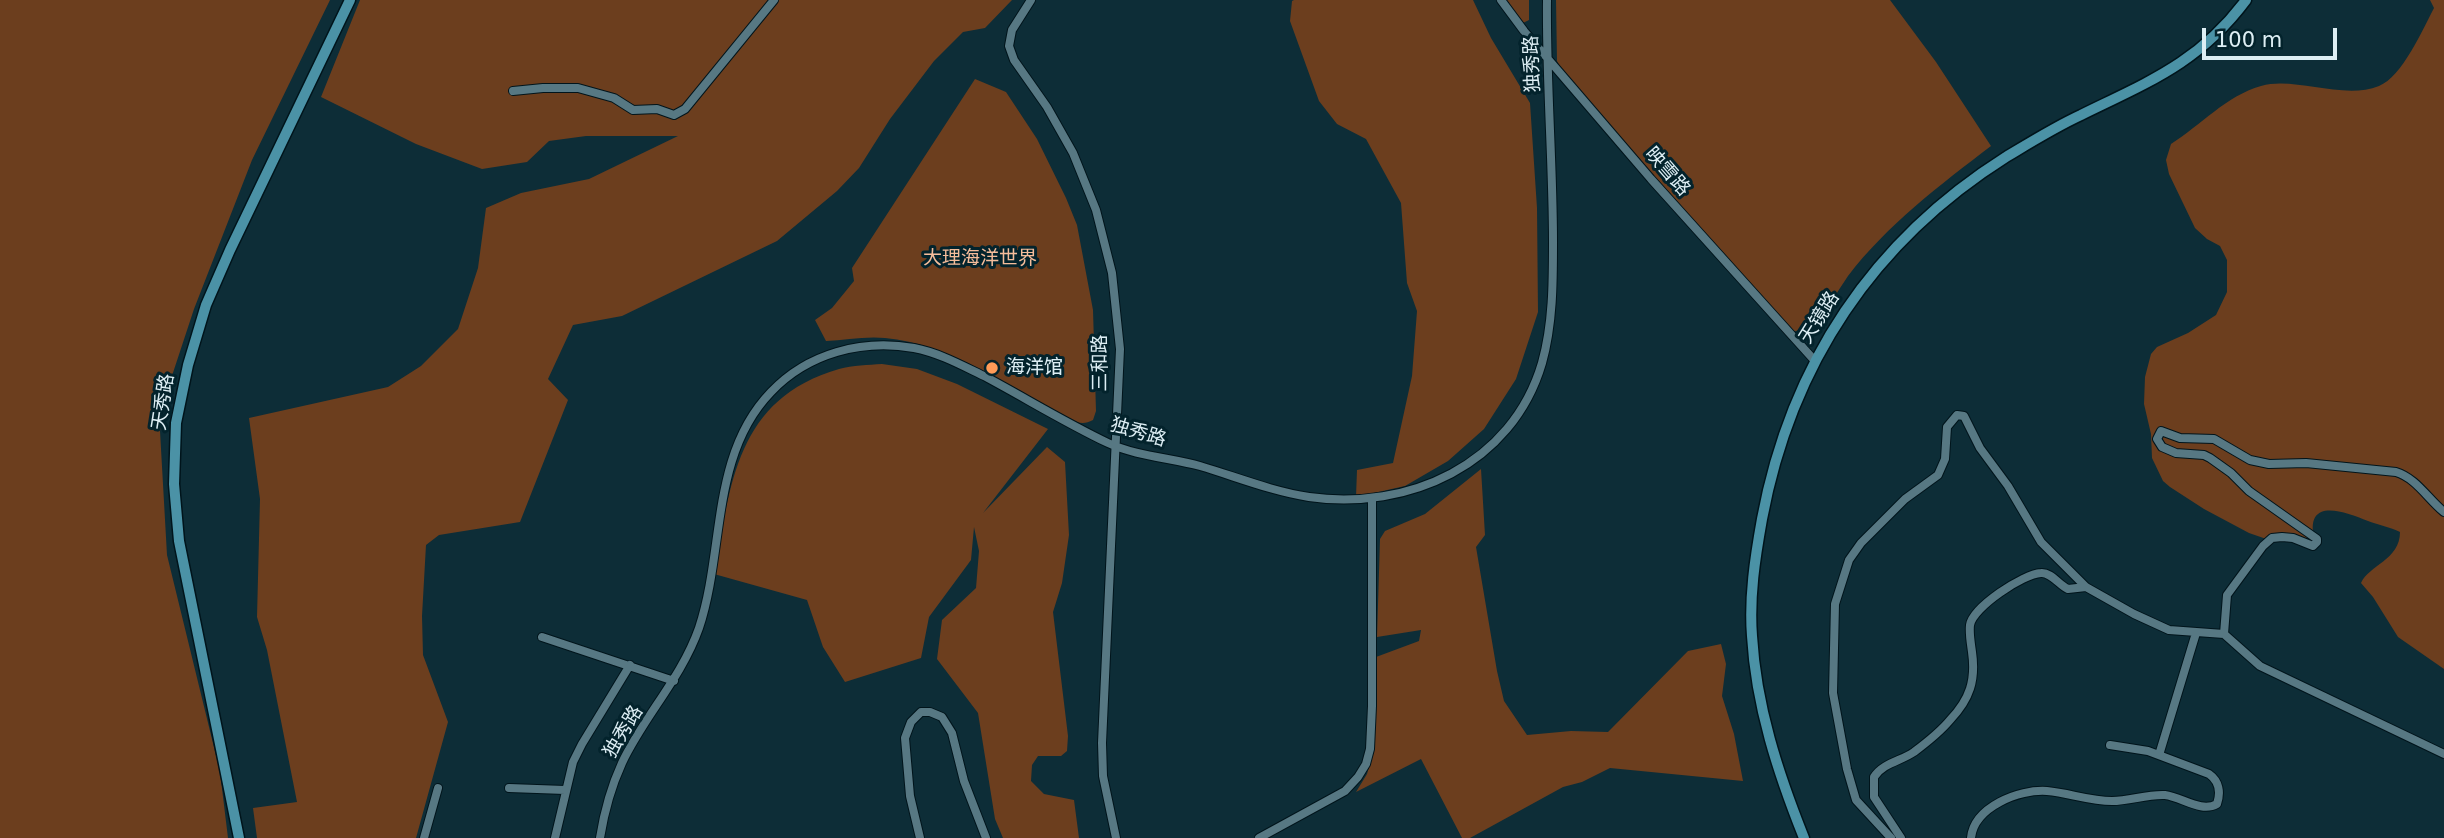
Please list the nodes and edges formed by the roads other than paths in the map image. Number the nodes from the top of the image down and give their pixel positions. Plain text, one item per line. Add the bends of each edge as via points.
1 (350, 0) edge
2 (774, 0) edge
3 (1031, 0) edge
4 (1501, 0) edge
5 (1547, 0) edge
6 (2246, 0) edge
7 (1548, 58) junction
8 (513, 91) dead end
9 (1815, 361) junction
10 (1115, 446) junction
11 (1372, 499) junction
12 (2444, 512) edge
13 (2086, 587) junction
14 (2196, 634) junction
15 (2224, 634) junction
16 (542, 637) dead end
17 (630, 666) junction
18 (674, 681) junction
19 (2110, 745) dead end
20 (2444, 754) edge
21 (2159, 755) junction
22 (439, 788) dead end
23 (509, 788) dead end
24 (565, 790) junction
25 (239, 838) edge
26 (424, 838) edge
27 (555, 838) edge
28 (600, 838) edge
29 (920, 838) edge
30 (986, 838) edge
31 (1116, 838) edge
32 (1259, 838) edge
33 (1804, 838) edge
34 (1891, 838) edge
35 (1901, 838) edge
36 (1970, 838) edge

1 - 25 street, 天秀路 via 206,305 176,423 174,484 179,541
2 - 8 street via 685,109 674,114 633,110 614,98 578,88
3 - 10 street, 三和路 via 1012,30 1009,46 1073,153 1096,210 1112,273 1120,349
4 - 7 street, 映雪路
5 - 7 street, 独秀路
6 - 9 street, 天镜路 via 2217,34 2179,65 2038,138 1936,208 1864,283
7 - 9 street, 映雪路
7 - 11 street, 独秀路 via 1553,281 1548,337 1537,378 1517,415 1477,457 1425,486
9 - 33 street, 天镜路 via 1772,472 1751,608 1763,715
10 - 11 street, 独秀路 via 1289,493
10 - 18 street, 独秀路 via 968,368 924,351 866,346 810,363 769,394 740,437 727,478 701,620
10 - 31 street, 三和路 via 1102,743
11 - 32 street via 1372,706 1366,764 1345,791
12 - 15 street via 2396,472 2269,464 2250,460 2214,439 2180,438 2161,431 2157,439 2162,447 2210,458 2317,542 2312,546 2282,537 2263,546 2227,595
13 - 14 street via 2158,626
13 - 34 street via 2041,542 1964,416 1954,417 1947,427 1945,459 1938,475 1905,499 1861,543 1849,560 1835,604 1833,693 1847,769 1856,800
13 - 35 street via 2068,589 2041,573 1996,596 1974,617 1970,626 1975,672 1965,700 1951,720 1912,753 1874,777 1874,797
14 - 15 street
14 - 21 street
15 - 20 street via 2260,666
16 - 17 street
17 - 18 street
17 - 24 street via 582,744
18 - 28 street, 独秀路 via 622,762
19 - 21 street
21 - 36 street via 2215,778 2220,797 2217,804 2204,807 2169,796 2109,801 2046,791 2029,793 1983,813
22 - 26 street
23 - 24 street
24 - 27 street
29 - 30 street via 909,796 905,738 921,712 942,716 952,733

